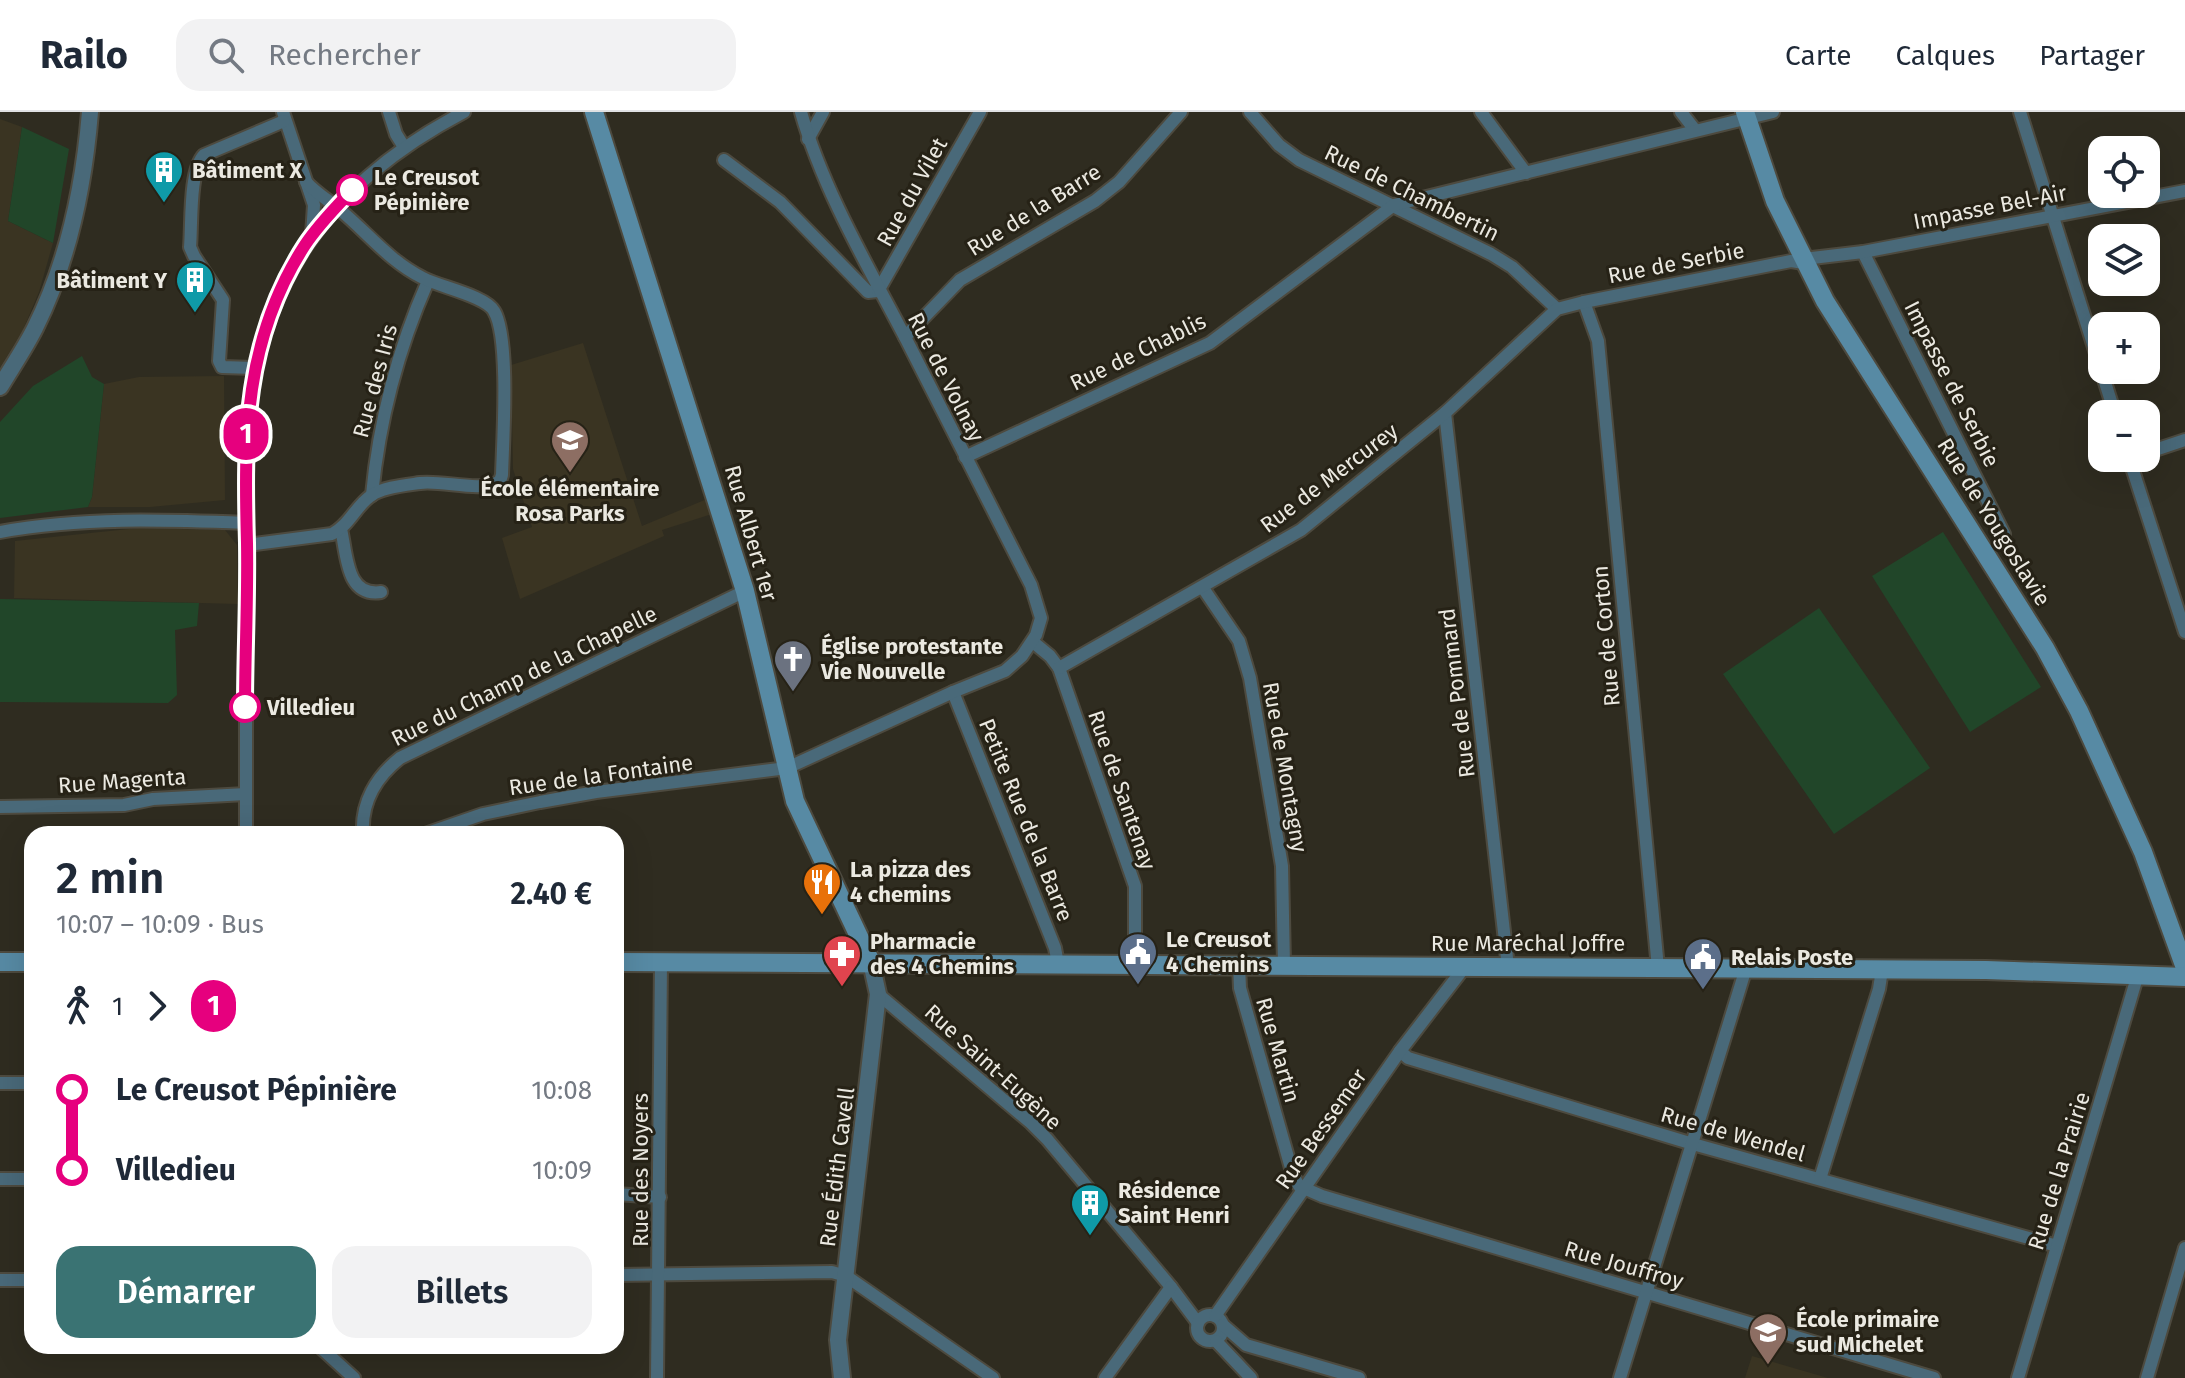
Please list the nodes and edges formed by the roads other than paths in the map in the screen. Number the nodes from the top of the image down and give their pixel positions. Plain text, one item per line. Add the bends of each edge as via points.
1 (90, 112) edge
2 (389, 112) edge
3 (464, 112) edge
4 (594, 112) edge
5 (801, 112) edge
6 (823, 112) edge
7 (980, 112) edge
8 (1181, 112) edge
9 (1250, 112) edge
10 (1481, 112) edge
11 (1681, 112) edge
12 (1773, 112) edge
13 (2020, 112) edge
14 (1746, 115) edge
15 (283, 116) edge
16 (1695, 130) junction
17 (808, 139) junction
18 (404, 147) junction
19 (724, 160) dead end
20 (1526, 173) junction
21 (306, 182) junction
22 (2185, 191) edge
23 (1394, 205) junction
24 (337, 207) junction
25 (2052, 216) junction
26 (312, 236) junction
27 (1863, 252) junction
28 (1804, 263) junction
29 (428, 281) junction
30 (878, 291) junction
31 (1584, 302) junction
32 (1557, 309) junction
33 (905, 337) junction
34 (254, 368) junction
35 (0, 387) edge
36 (2111, 400) edge
37 (1445, 413) junction
38 (2185, 440) edge
39 (2160, 448) edge
40 (965, 457) junction
41 (2134, 472) edge
42 (372, 495) junction
43 (246, 523) junction
44 (341, 529) junction
45 (0, 532) edge
46 (2004, 534) dead end
47 (247, 545) junction
48 (1203, 588) junction
49 (745, 591) junction
50 (381, 592) dead end
51 (2185, 632) edge
52 (1033, 642) junction
53 (1059, 668) junction
54 (953, 692) junction
55 (787, 768) junction
56 (246, 794) junction
57 (0, 807) edge
58 (246, 826) edge
59 (364, 826) edge
60 (448, 826) edge
61 (0, 962) edge
62 (24, 962) edge
63 (624, 962) edge
64 (661, 962) junction
65 (871, 962) junction
66 (1058, 964) junction
67 (1135, 964) junction
68 (1239, 965) junction
69 (1284, 965) junction
70 (1460, 967) junction
71 (1508, 967) junction
72 (1658, 968) junction
73 (1746, 968) junction
74 (2185, 968) edge
75 (1882, 970) junction
76 (2138, 974) junction
77 (2185, 977) edge
78 (878, 994) junction
79 (1400, 1051) junction
80 (0, 1083) edge
81 (24, 1083) edge
82 (1693, 1144) junction
83 (0, 1179) edge
84 (24, 1179) edge
85 (1820, 1179) junction
86 (1304, 1189) junction
87 (624, 1195) edge
88 (660, 1197) junction
89 (2057, 1246) junction
90 (2185, 1248) edge
91 (624, 1275) edge
92 (659, 1275) junction
93 (846, 1276) junction
94 (0, 1280) edge
95 (24, 1280) edge
96 (1171, 1287) junction
97 (1647, 1293) junction
98 (1219, 1320) junction
99 (1198, 1323) junction
100 (1216, 1341) junction
101 (328, 1354) edge
102 (1236, 1373) edge
103 (1910, 1374) edge
104 (354, 1378) edge
105 (657, 1378) edge
106 (842, 1378) edge
107 (993, 1378) edge
108 (1105, 1378) edge
109 (1251, 1378) edge
110 (1359, 1378) edge
111 (1620, 1378) edge
112 (1934, 1378) edge
113 (2018, 1378) edge
114 (2147, 1378) edge

1 - 35 street via 57,277 35,329
2 - 18 street
3 - 18 street
4 - 49 main road, Rue Albert 1er
5 - 17 street, Rue de Volnay
6 - 17 street
7 - 30 street, Rue du Vilet
8 - 33 street, Rue de la Barre via 1119,182 960,280
9 - 23 street, Rue de Chambertin via 1290,155
10 - 20 street
11 - 16 street
12 - 14 street
13 - 25 street
14 - 16 street
14 - 28 main road, Rue de Yougoslavie via 1775,201
15 - 21 street
15 - 34 street via 204,155 194,184 190,247 223,300 219,361 222,367
16 - 20 street
17 - 30 street, Rue de Volnay
18 - 24 street
19 - 30 street via 780,202 868,292
20 - 23 street
21 - 24 street
21 - 26 street via 314,205
22 - 25 street, Impasse Bel-Air
23 - 32 street, Rue de Chambertin via 1505,262
23 - 40 street, Rue de Chablis via 1210,343
24 - 26 street
24 - 29 street via 395,262
25 - 27 street, Impasse Bel-Air
25 - 36 street
26 - 34 street via 276,303
27 - 28 street, Impasse Bel-Air
27 - 46 street, Impasse de Serbie
28 - 31 street, Rue de Serbie via 1791,261
28 - 74 main road, Rue de Yougoslavie via 2045,648 2125,808
29 - 42 street, Rue des Iris via 392,382
29 - 42 street via 494,310 502,346 502,475 492,486 421,483
30 - 33 street, Rue de Volnay
31 - 32 street, Rue de Serbie
31 - 72 street, Rue de Corton via 1599,352
32 - 37 street, Rue de Mercurey
33 - 40 street, Rue de Volnay
34 - 43 street via 246,443
37 - 48 street, Rue de Mercurey via 1301,530
37 - 71 street, Rue de Pommard
38 - 39 street
40 - 52 street, Rue de Volnay via 1038,604 1041,618
41 - 51 street
42 - 44 street
43 - 45 street via 125,520
43 - 47 street
44 - 47 street via 318,537
44 - 50 street via 352,580 360,589
47 - 56 street
48 - 53 street, Rue de Mercurey
48 - 69 street, Rue de Montagny via 1239,641 1250,678 1282,866
49 - 55 main road, Rue Albert 1er
49 - 59 street, Rue du Champ de la Chapelle via 400,758 370,794
52 - 53 street, Rue de Santenay
52 - 54 street, Rue de la Fontaine via 1005,671
53 - 67 street, Rue de Santenay via 1135,886
54 - 55 street, Rue de la Fontaine
54 - 66 street, Petite Rue de la Barre
55 - 60 street, Rue de la Fontaine via 596,792
55 - 65 main road, Rue Albert 1er via 799,814
56 - 57 street, Rue Magenta via 124,805
56 - 58 street
61 - 62 main road
63 - 64 main road, Rue Maréchal Joffre
64 - 65 main road, Rue Maréchal Joffre
64 - 88 street, Rue des Noyers
65 - 66 main road, Rue Maréchal Joffre
65 - 78 street, Rue Édith Cavell
66 - 67 main road, Rue Maréchal Joffre
67 - 68 main road, Rue Maréchal Joffre
68 - 69 main road, Rue Maréchal Joffre
68 - 86 street, Rue Martin via 1240,988 1293,1175
69 - 70 main road, Rue Maréchal Joffre
70 - 71 main road, Rue Maréchal Joffre
70 - 79 street, Rue Bessemer
71 - 72 main road, Rue Maréchal Joffre
72 - 73 main road, Rue Maréchal Joffre
73 - 75 main road, Rue Maréchal Joffre
73 - 82 street
75 - 76 main road, Rue Maréchal Joffre
75 - 85 street
76 - 77 main road, Rue Maréchal Joffre
76 - 89 street, Rue de la Prairie
78 - 93 street, Rue Édith Cavell
78 - 96 street, Rue Saint-Eugène via 1031,1123
79 - 82 street, Rue de Wendel via 1408,1058
79 - 86 street, Rue Bessemer
80 - 81 street
82 - 85 street, Rue de Wendel
82 - 97 street
83 - 84 street
85 - 89 street, Rue de Wendel
86 - 97 street, Rue Jouffroy
86 - 98 street, Rue Bessemer
87 - 88 street
88 - 92 street, Rue des Noyers
89 - 113 street, Rue de la Prairie
90 - 114 street
91 - 92 street
92 - 93 street
92 - 105 street, Rue des Noyers
93 - 106 street, Rue Édith Cavell via 838,1340
93 - 107 street
94 - 95 street
96 - 99 street, Rue Saint-Eugène
96 - 108 street
97 - 103 street, Rue Jouffroy
97 - 111 street
98 - 99 street via 1205,1316
98 - 100 street via 1223,1334
98 - 110 street via 1246,1345
99 - 100 street via 1202,1339
100 - 102 street
101 - 104 street
102 - 109 street
103 - 112 street, Rue Jouffroy

